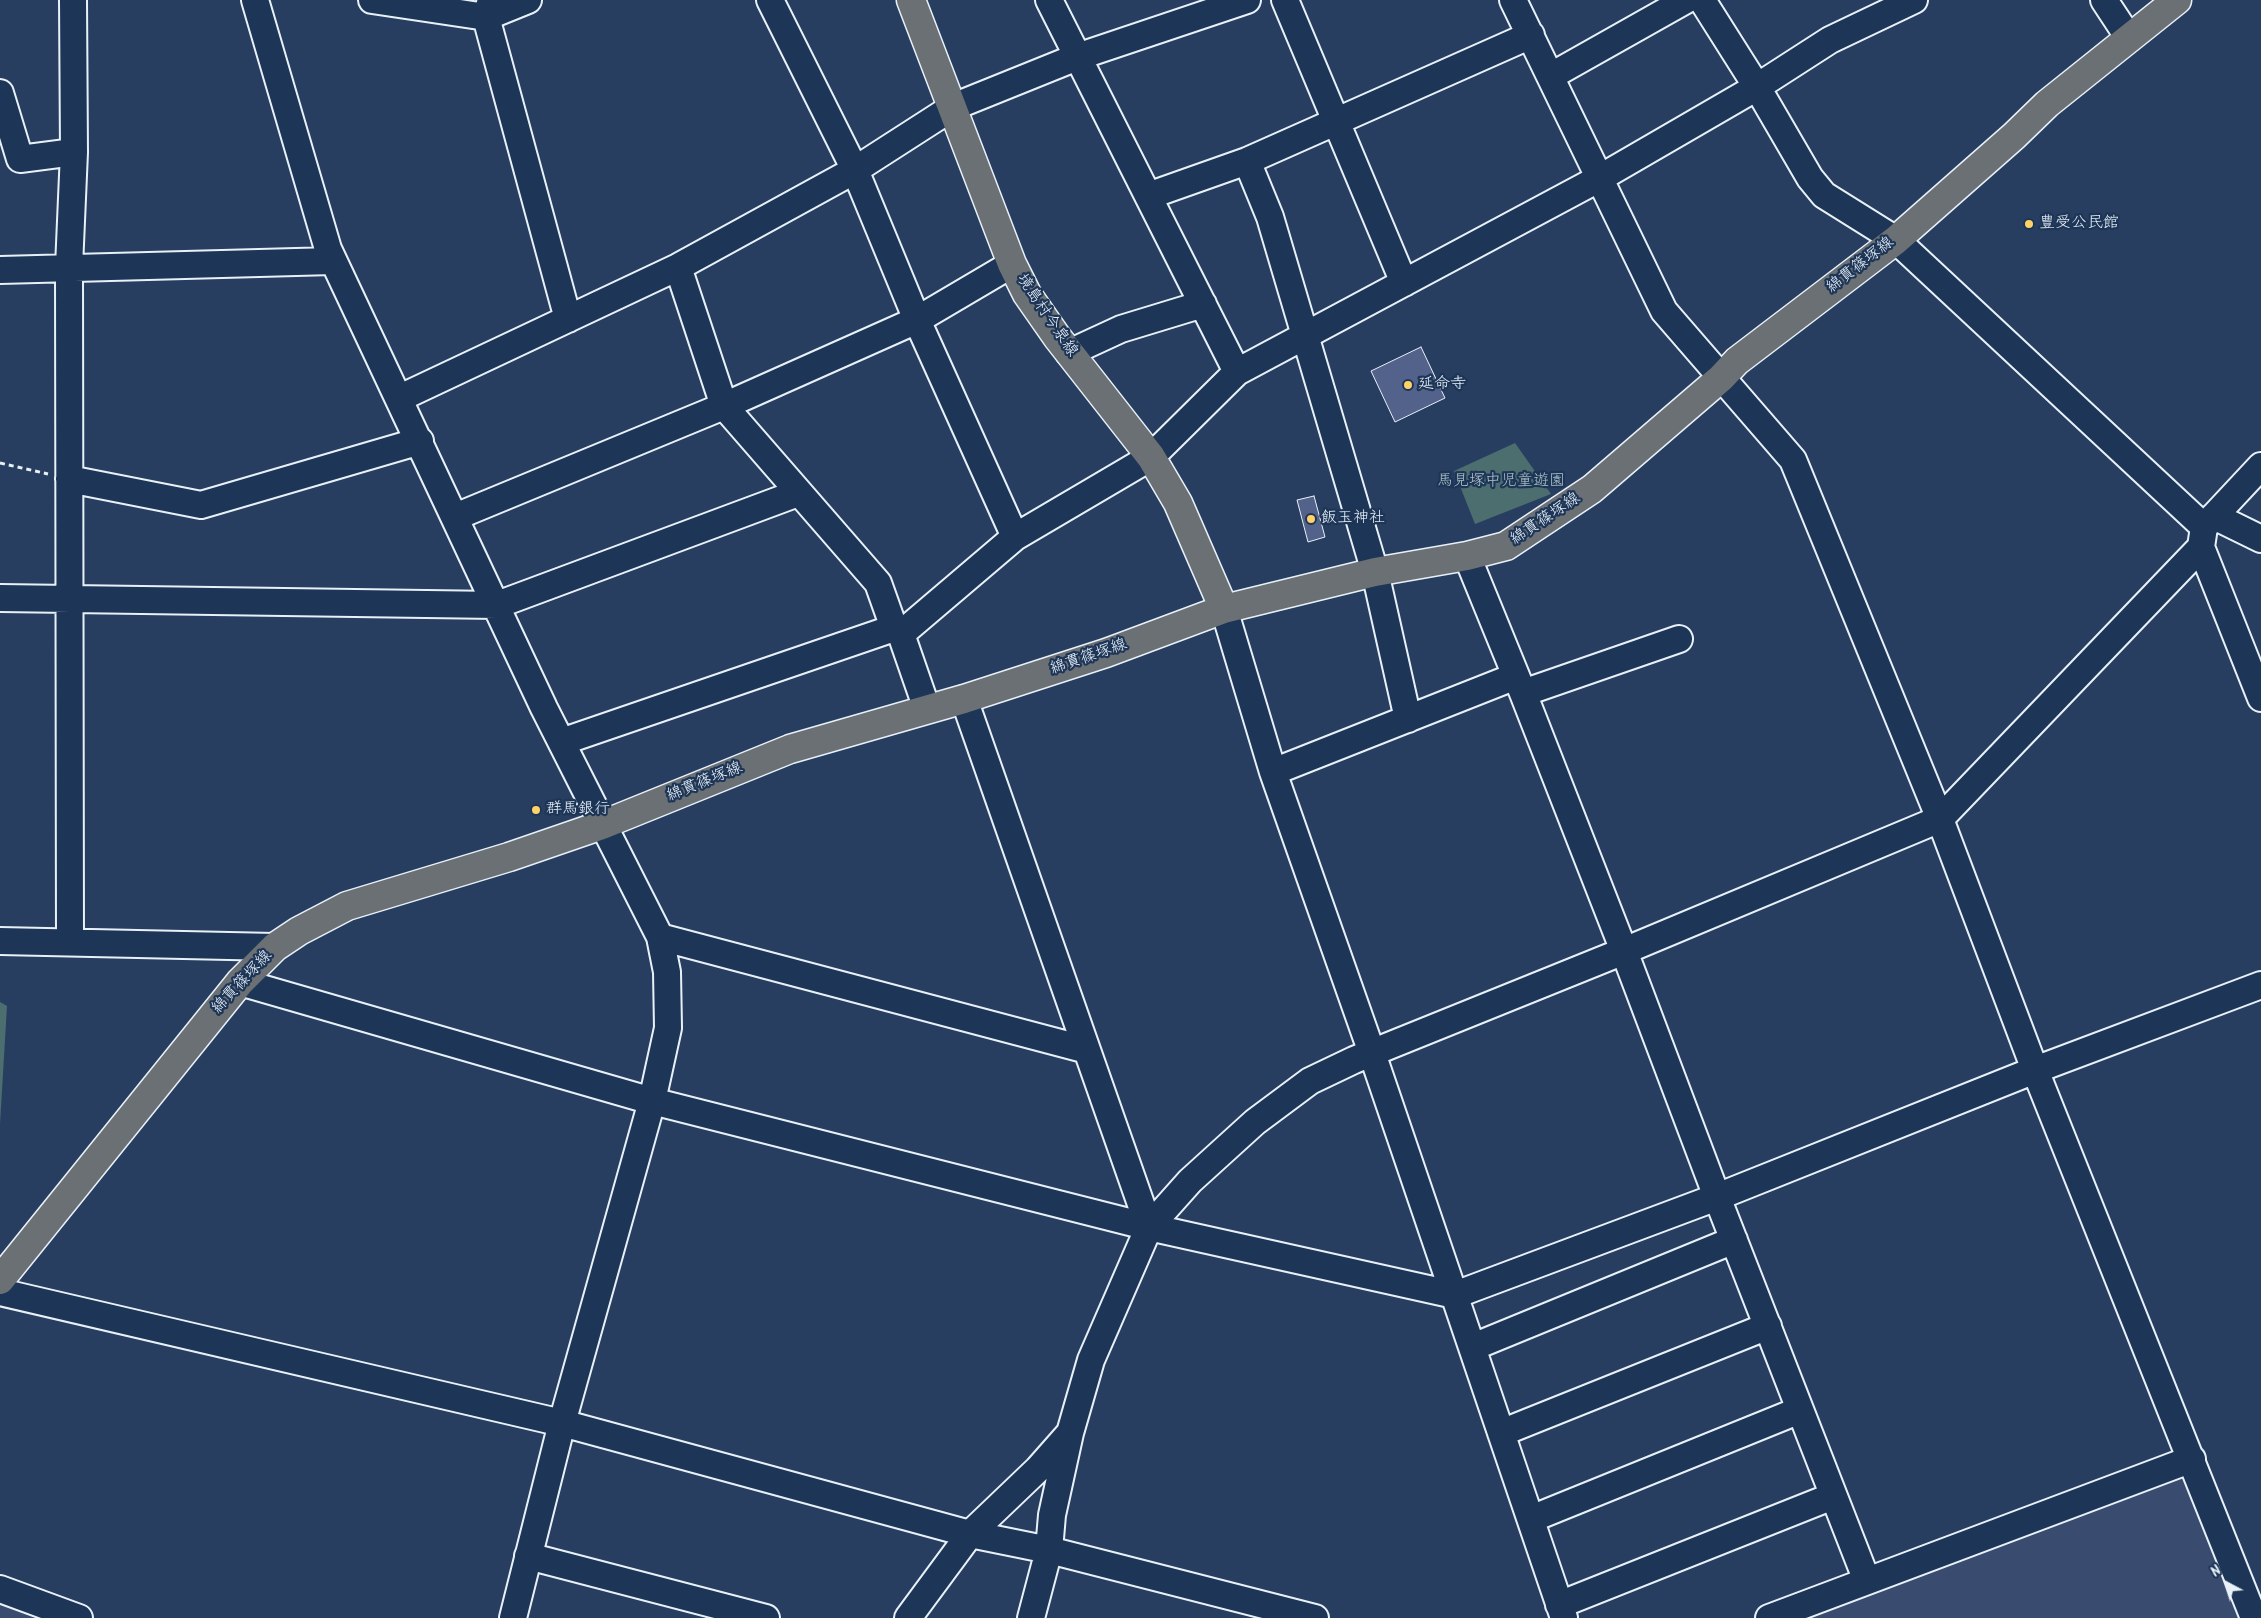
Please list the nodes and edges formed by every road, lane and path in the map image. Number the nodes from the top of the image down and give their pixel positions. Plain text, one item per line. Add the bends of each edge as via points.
1 (73, 0) edge
2 (255, 0) edge
3 (372, 0) edge
4 (528, 0) edge
5 (770, 0) edge
6 (911, 0) edge
7 (1048, 0) edge
8 (1247, 0) edge
9 (1285, 0) edge
10 (1513, 0) edge
11 (1686, 0) edge
12 (1702, 0) edge
13 (1914, 0) edge
14 (2104, 0) edge
15 (2177, 0) edge
16 (488, 8) edge
17 (1531, 35) junction
18 (2129, 38) junction
19 (1077, 56) junction
20 (1551, 76) junction
21 (1757, 87) junction
22 (0, 92) edge
23 (953, 107) junction
24 (1336, 121) junction
25 (74, 152) junction
26 (1247, 160) junction
27 (855, 170) junction
28 (1600, 178) junction
29 (1148, 196) junction
30 (1896, 240) junction
31 (331, 255) junction
32 (1012, 264) junction
33 (69, 267) junction
34 (678, 267) junction
35 (0, 270) edge
36 (1404, 283) junction
37 (1203, 304) junction
38 (568, 319) junction
39 (917, 320) junction
40 (1305, 335) junction
41 (1069, 353) junction
42 (1237, 372) junction
43 (1721, 378) junction
44 (400, 398) junction
45 (724, 406) junction
46 (420, 441) junction
47 (1152, 458) junction
48 (0, 463) edge
49 (2261, 466) edge
50 (69, 479) junction
51 (798, 493) junction
52 (455, 517) junction
53 (2206, 530) junction
54 (1015, 536) junction
55 (2261, 539) edge
56 (1467, 556) junction
57 (1375, 572) junction
58 (70, 597) junction
59 (0, 598) edge
60 (497, 605) junction
61 (1224, 609) junction
62 (897, 631) junction
63 (1679, 639) dead end
64 (1519, 684) junction
65 (2261, 698) edge
66 (964, 699) junction
67 (927, 709) junction
68 (1408, 719) junction
69 (567, 740) dead end
70 (1273, 772) junction
71 (1940, 819) junction
72 (602, 825) junction
73 (660, 937) junction
74 (0, 941) edge
75 (70, 942) junction
76 (276, 947) junction
77 (1624, 951) junction
78 (240, 982) junction
79 (2261, 985) edge
80 (1087, 1050) junction
81 (1372, 1053) junction
82 (2035, 1070) junction
83 (652, 1100) junction
84 (1717, 1197) junction
85 (1149, 1227) junction
86 (1734, 1240) junction
87 (0, 1280) edge
88 (0, 1292) edge
89 (1455, 1295) junction
90 (1768, 1326) junction
91 (1473, 1347) junction
92 (1800, 1410) junction
93 (562, 1424) junction
94 (1501, 1432) junction
95 (1070, 1433) junction
96 (2192, 1459) junction
97 (1833, 1496) junction
98 (1531, 1519) junction
99 (970, 1534) junction
100 (1049, 1550) junction
101 (528, 1556) junction
102 (1867, 1581) junction
103 (0, 1589) edge
104 (1562, 1611) edge
105 (79, 1618) edge
106 (513, 1618) edge
107 (766, 1618) edge
108 (908, 1618) edge
109 (1031, 1618) edge
110 (1315, 1618) edge
111 (1769, 1618) edge
112 (2254, 1618) edge

1 - 25 street
2 - 31 street
3 - 16 street
4 - 16 street
5 - 27 street
6 - 23 main road, 境島村今泉線
7 - 19 street
8 - 19 street
9 - 24 street
10 - 17 street
11 - 20 street
12 - 21 street
13 - 21 street via 1830,40
14 - 18 street
15 - 18 main road, 綿貫篠塚線
16 - 38 street
17 - 20 street
17 - 24 street
18 - 30 main road, 綿貫篠塚線 via 2047,104
19 - 23 street
19 - 29 street
20 - 28 street
21 - 28 street
21 - 30 street via 1810,178 1824,195
22 - 25 street via 20,159
23 - 27 street
23 - 32 main road, 境島村今泉線
24 - 26 street
24 - 36 street
25 - 33 street
26 - 29 street
26 - 40 street via 1270,217
27 - 34 street
27 - 39 street
28 - 36 street
28 - 43 street via 1664,311
29 - 37 street
30 - 43 main road, 綿貫篠塚線 via 1737,361
30 - 53 street
31 - 33 street
31 - 44 street
32 - 39 street
32 - 41 main road, 境島村今泉線 via 1027,294
33 - 35 street
33 - 50 street
34 - 38 street
34 - 45 street
36 - 40 street
37 - 41 street via 1121,329
37 - 42 street
38 - 44 street
39 - 45 street
39 - 54 street
40 - 42 street
40 - 57 street
41 - 47 main road, 境島村今泉線
42 - 47 street
43 - 56 main road, 綿貫篠塚線 via 1592,489 1506,546
43 - 71 street via 1793,460
44 - 46 street
45 - 51 street
45 - 52 street
46 - 50 street via 200,505
46 - 52 street
47 - 54 street
47 - 61 main road, 境島村今泉線 via 1178,503
48 - 50 path
49 - 53 street
50 - 58 street
51 - 60 street
51 - 62 street via 878,583
52 - 60 street
53 - 55 street
53 - 65 street
53 - 71 street
54 - 62 street
56 - 57 main road, 綿貫篠塚線
56 - 64 street
57 - 61 main road, 綿貫篠塚線
57 - 68 street
58 - 59 street
58 - 60 street
58 - 75 street
60 - 72 street
61 - 66 main road, 綿貫篠塚線 via 1106,653
61 - 70 street
62 - 67 street
62 - 69 street
63 - 64 street
64 - 68 street
64 - 77 street
66 - 67 main road, 綿貫篠塚線
66 - 80 street
67 - 72 main road, 綿貫篠塚線 via 790,748
68 - 70 street
70 - 81 street
71 - 77 street
71 - 82 street
72 - 73 street
72 - 76 main road, 綿貫篠塚線 via 347,906
73 - 80 street
73 - 83 street via 667,972 668,1028
74 - 75 street
75 - 76 street
76 - 78 main road, 綿貫篠塚線
77 - 81 street
77 - 84 street
78 - 83 street
78 - 87 main road, 綿貫篠塚線
79 - 82 street
80 - 85 street
81 - 85 street via 1310,1081 1255,1122 1190,1181
81 - 89 street
82 - 84 street
82 - 96 street
83 - 85 street
83 - 93 street
84 - 86 street
84 - 89 street
85 - 89 street
85 - 95 street via 1091,1360
86 - 90 street
86 - 91 street
88 - 93 street
89 - 91 street
90 - 92 street
90 - 94 street
91 - 94 street
92 - 97 street
92 - 98 street
93 - 99 street
93 - 101 street
94 - 98 street
95 - 99 street via 1038,1470
95 - 100 street via 1052,1515
96 - 102 street
96 - 112 street
97 - 102 street
97 - 104 street
98 - 104 street
99 - 100 street
99 - 108 street
100 - 109 street
100 - 110 street
101 - 106 street
101 - 107 street
102 - 111 street
103 - 105 street

